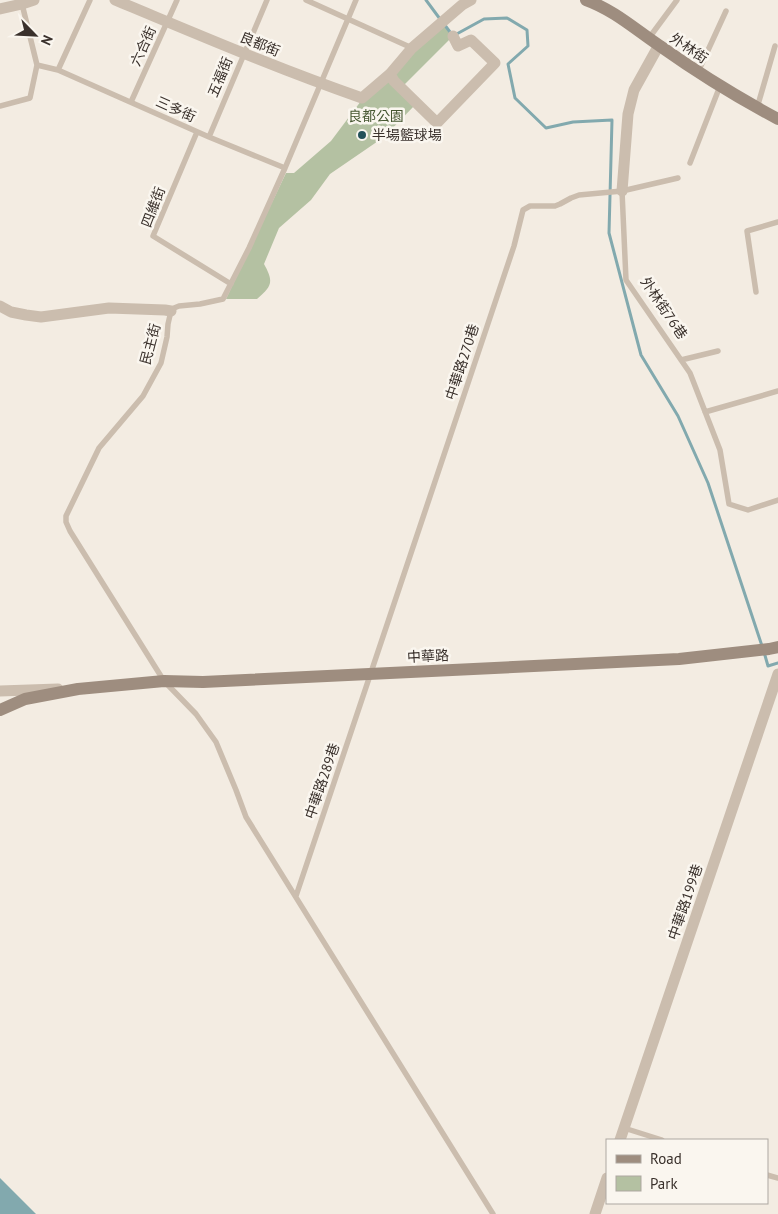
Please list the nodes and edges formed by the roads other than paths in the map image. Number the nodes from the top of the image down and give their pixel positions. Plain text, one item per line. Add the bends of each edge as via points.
1 (34, 0) edge
2 (90, 0) edge
3 (115, 0) edge
4 (177, 0) edge
5 (267, 0) edge
6 (306, 0) edge
7 (356, 0) edge
8 (471, 0) edge
9 (586, 0) edge
10 (677, 0) edge
11 (22, 4) junction
12 (0, 9) edge
13 (726, 11) dead end
14 (348, 19) junction
15 (167, 22) junction
16 (453, 36) dead end
17 (654, 42) junction
18 (775, 46) dead end
19 (412, 48) junction
20 (244, 54) junction
21 (38, 65) junction
22 (58, 70) junction
23 (698, 72) junction
24 (390, 74) junction
25 (321, 84) junction
26 (720, 86) junction
27 (132, 102) junction
28 (0, 106) edge
29 (757, 108) junction
30 (778, 119) edge
31 (197, 132) junction
32 (209, 137) junction
33 (690, 162) dead end
34 (285, 168) junction
35 (678, 178) dead end
36 (622, 191) junction
37 (778, 222) edge
38 (231, 284) junction
39 (756, 292) dead end
40 (0, 306) edge
41 (171, 311) junction
42 (718, 351) dead end
43 (681, 360) junction
44 (778, 391) edge
45 (705, 412) junction
46 (778, 500) edge
47 (778, 647) edge
48 (371, 674) junction
49 (778, 674) edge
50 (164, 681) junction
51 (78, 689) junction
52 (0, 691) edge
53 (0, 710) edge
54 (296, 896) junction
55 (624, 1128) junction
56 (620, 1139) edge
57 (659, 1139) edge
58 (606, 1181) edge
59 (493, 1214) edge
60 (594, 1214) edge

1 - 11 street
2 - 22 lane
3 - 15 street, 良都街
4 - 15 lane, 六合街
5 - 20 lane, 五福街
6 - 14 lane
7 - 14 lane, 民主街
8 - 19 street, 良都街
9 - 17 main road, 外林街 via 598,4
10 - 17 lane
11 - 12 street
11 - 21 lane
13 - 23 lane
14 - 19 lane
14 - 25 lane, 民主街
15 - 20 street, 良都街
15 - 27 lane, 六合街
16 - 24 street via 458,46 471,40 495,63 437,123
17 - 23 main road, 外林街
17 - 36 street, 外林街76巷 via 634,90 628,114
18 - 29 lane
19 - 24 street, 良都街
20 - 25 street, 良都街
20 - 32 lane, 五福街
21 - 22 lane, 三多街
21 - 28 lane via 30,98
22 - 27 lane, 三多街
23 - 26 main road, 外林街
24 - 25 street, 良都街 via 362,98
25 - 34 lane, 民主街
26 - 29 main road, 外林街
26 - 33 lane
27 - 31 lane, 三多街
29 - 30 main road, 外林街
31 - 32 lane, 三多街
31 - 38 lane, 四維街 via 153,236
32 - 34 lane, 三多街
34 - 38 lane, 民主街
35 - 36 lane, 中華路270巷
36 - 43 lane, 外林街76巷 via 626,280
36 - 48 lane, 中華路270巷 via 580,195 555,206 530,206 523,210 514,246
37 - 39 lane via 747,231
38 - 41 lane, 民主街 via 223,299 179,306
40 - 41 street via 11,312 42,317 109,308
41 - 50 lane, 民主街 via 161,363 143,396 100,448 66,516 70,531
42 - 43 lane
43 - 45 lane, 外林街76巷 via 690,373
44 - 45 lane
45 - 46 lane, 外林街76巷 via 720,450 730,504 748,510
47 - 48 main road, 中華路 via 679,659
48 - 50 main road, 中華路
48 - 54 lane, 中華路289巷
49 - 55 street, 中華路199巷
50 - 51 main road, 中華路
50 - 54 lane, 民主街 via 196,714 216,742 246,817
51 - 52 street, 中華路
51 - 53 main road, 中華路 via 26,699
54 - 59 lane, 民主街
55 - 56 street, 中華路199巷
55 - 57 lane
58 - 60 street

